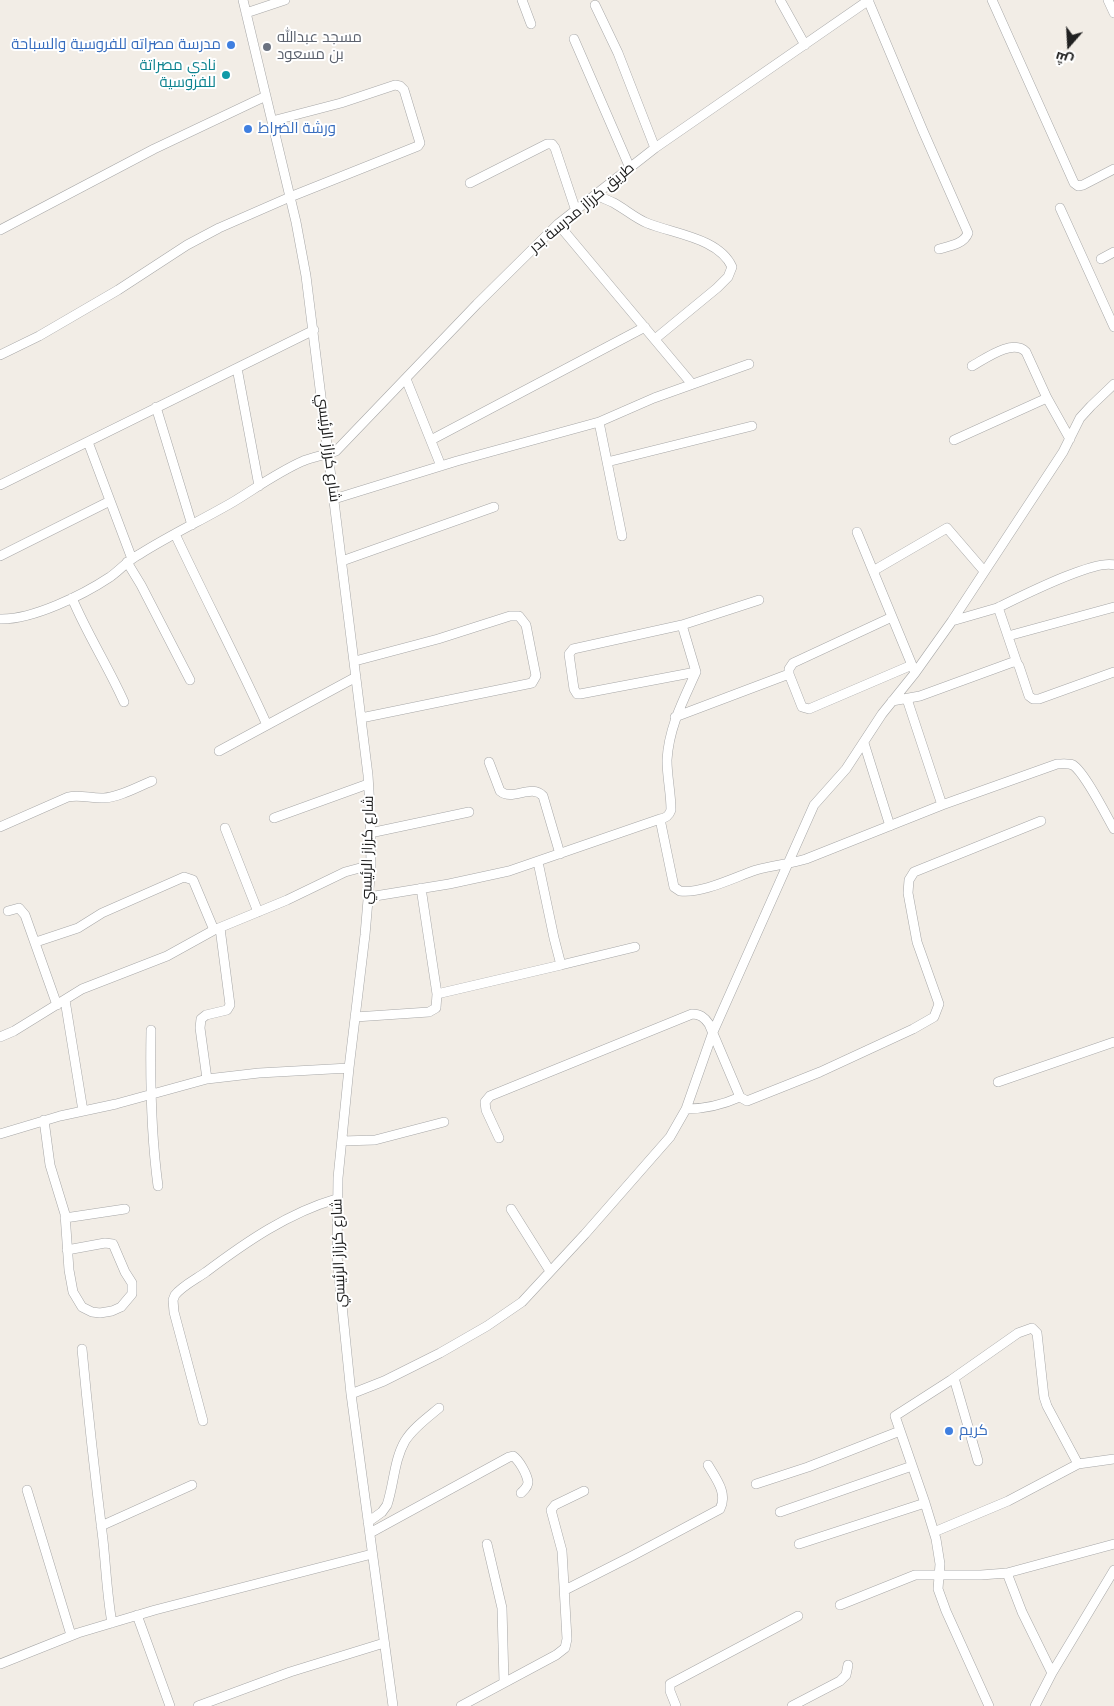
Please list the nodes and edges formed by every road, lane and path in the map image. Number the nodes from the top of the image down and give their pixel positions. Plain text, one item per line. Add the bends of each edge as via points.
1 (243, 0) edge
2 (285, 0) edge
3 (522, 0) edge
4 (780, 0) edge
5 (868, 0) edge
6 (992, 0) edge
7 (1108, 0) edge
8 (595, 5) dead end
9 (1114, 13) edge
10 (246, 14) junction
11 (531, 24) dead end
12 (574, 38) dead end
13 (805, 45) junction
14 (266, 96) junction
15 (272, 121) junction
16 (655, 148) junction
17 (630, 168) junction
18 (1114, 169) edge
19 (470, 183) dead end
20 (596, 195) junction
21 (290, 197) junction
22 (1060, 208) dead end
23 (576, 210) junction
24 (558, 224) junction
25 (0, 230) edge
26 (940, 249) dead end
27 (1114, 252) edge
28 (1101, 259) dead end
29 (645, 327) junction
30 (1114, 327) edge
31 (314, 330) junction
32 (655, 339) junction
33 (0, 355) edge
34 (749, 364) dead end
35 (972, 366) dead end
36 (236, 368) junction
37 (406, 379) junction
38 (692, 384) junction
39 (1114, 385) edge
40 (1047, 398) junction
41 (156, 407) junction
42 (599, 422) junction
43 (752, 426) dead end
44 (1070, 439) junction
45 (430, 440) junction
46 (954, 440) dead end
47 (88, 442) junction
48 (329, 454) junction
49 (607, 462) junction
50 (441, 466) junction
51 (0, 485) edge
52 (259, 486) junction
53 (334, 499) junction
54 (110, 501) junction
55 (494, 507) dead end
56 (192, 525) junction
57 (857, 532) dead end
58 (175, 534) junction
59 (622, 536) dead end
60 (0, 556) edge
61 (130, 560) junction
62 (342, 560) junction
63 (1114, 565) edge
64 (873, 571) junction
65 (984, 571) junction
66 (72, 598) junction
67 (759, 600) dead end
68 (1114, 607) edge
69 (997, 608) junction
70 (892, 617) junction
71 (0, 619) edge
72 (952, 621) junction
73 (682, 624) junction
74 (1008, 636) junction
75 (354, 662) junction
76 (1017, 663) junction
77 (913, 669) junction
78 (696, 672) junction
79 (1114, 672) edge
80 (789, 674) junction
81 (356, 677) junction
82 (190, 680) dead end
83 (906, 699) junction
84 (892, 701) junction
85 (124, 702) dead end
86 (675, 717) junction
87 (361, 718) junction
88 (267, 725) junction
89 (864, 743) junction
90 (219, 752) dead end
91 (489, 762) dead end
92 (152, 780) dead end
93 (368, 784) junction
94 (942, 805) junction
95 (468, 812) dead end
96 (274, 818) dead end
97 (660, 819) junction
98 (1041, 821) dead end
99 (890, 826) junction
100 (0, 827) edge
101 (224, 828) dead end
102 (1114, 829) edge
103 (370, 833) junction
104 (560, 854) junction
105 (538, 862) junction
106 (371, 865) junction
107 (786, 865) junction
108 (421, 888) junction
109 (369, 897) junction
110 (8, 911) dead end
111 (258, 912) junction
112 (217, 929) junction
113 (36, 942) junction
114 (635, 947) dead end
115 (561, 965) junction
116 (437, 994) junction
117 (65, 1000) junction
118 (57, 1005) junction
119 (355, 1017) junction
120 (151, 1030) dead end
121 (713, 1032) junction
122 (0, 1037) edge
123 (1114, 1042) edge
124 (349, 1068) junction
125 (207, 1079) junction
126 (998, 1082) dead end
127 (150, 1094) junction
128 (740, 1097) junction
129 (686, 1108) junction
130 (82, 1111) junction
131 (44, 1120) junction
132 (444, 1122) dead end
133 (0, 1134) edge
134 (498, 1138) dead end
135 (342, 1141) junction
136 (158, 1186) dead end
137 (336, 1199) junction
138 (125, 1209) dead end
139 (512, 1209) dead end
140 (65, 1218) junction
141 (67, 1250) junction
142 (550, 1272) junction
143 (82, 1349) dead end
144 (954, 1378) junction
145 (351, 1394) junction
146 (439, 1408) dead end
147 (203, 1420) dead end
148 (900, 1431) junction
149 (1114, 1459) edge
150 (978, 1461) dead end
151 (1078, 1464) junction
152 (708, 1465) dead end
153 (912, 1466) junction
154 (756, 1484) dead end
155 (192, 1486) dead end
156 (27, 1490) dead end
157 (584, 1491) dead end
158 (521, 1493) dead end
159 (925, 1503) junction
160 (780, 1512) dead end
161 (368, 1522) junction
162 (101, 1526) junction
163 (934, 1532) junction
164 (370, 1533) junction
165 (487, 1544) dead end
166 (799, 1544) dead end
167 (1114, 1544) edge
168 (372, 1554) junction
169 (1114, 1570) edge
170 (1007, 1572) junction
171 (939, 1574) junction
172 (565, 1590) junction
173 (840, 1605) dead end
174 (137, 1615) junction
175 (798, 1616) dead end
176 (112, 1624) junction
177 (71, 1635) junction
178 (384, 1643) junction
179 (0, 1664) edge
180 (848, 1665) dead end
181 (1052, 1673) junction
182 (504, 1682) junction
183 (170, 1706) edge
184 (198, 1706) edge
185 (393, 1706) edge
186 (460, 1706) edge
187 (676, 1706) edge
188 (792, 1706) edge
189 (990, 1706) edge
190 (1035, 1706) edge

1 - 10 street, شارع كرزاز الرئيسي
2 - 10 street
3 - 11 street
4 - 13 street
5 - 13 street, طريق كرزاز مدرسة بدر
5 - 26 street via 968,233 961,242
6 - 18 street via 1074,183 1083,185
7 - 9 street
8 - 16 street via 618,53
10 - 14 street, شارع كرزاز الرئيسي
12 - 17 street
13 - 16 street, طريق كرزاز مدرسة بدر
14 - 15 street, شارع كرزاز الرئيسي
14 - 25 street via 154,149
15 - 21 street, شارع كرزاز الرئيسي
15 - 21 street via 395,85 404,90 420,143
16 - 17 street, طريق كرزاز مدرسة بدر
17 - 20 street, طريق كرزاز مدرسة بدر
19 - 23 street via 552,144
20 - 23 street, طريق كرزاز مدرسة بدر
20 - 32 street via 649,224 711,246 732,267 728,277 717,288
21 - 31 street, شارع كرزاز الرئيسي
21 - 33 street via 187,245 118,290
22 - 30 street
23 - 24 street, طريق كرزاز مدرسة بدر
24 - 29 street
24 - 37 street, طريق كرزاز مدرسة بدر
27 - 28 street
29 - 32 street
29 - 45 street
31 - 36 street
31 - 48 street, شارع كرزاز الرئيسي
32 - 38 street
34 - 38 street
35 - 40 street via 1006,348 1022,348
36 - 41 street
36 - 52 street
37 - 45 street
37 - 48 street, طريق كرزاز مدرسة بدر via 342,446
38 - 42 street
39 - 44 street via 1080,418
40 - 44 street
40 - 46 street
41 - 47 street
41 - 56 street
42 - 49 street
42 - 50 street
43 - 49 street
44 - 65 street
45 - 50 street
47 - 51 street
47 - 54 street
48 - 52 street via 303,461
48 - 53 street, شارع كرزاز الرئيسي
49 - 59 street
50 - 53 street
52 - 56 street
53 - 62 street, شارع كرزاز الرئيسي
54 - 60 street
54 - 61 street
55 - 62 street
56 - 58 street
57 - 64 street
58 - 61 street
58 - 88 street
61 - 66 street via 111,576
61 - 82 street
62 - 75 street, شارع كرزاز الرئيسي
63 - 69 street via 1107,563 1073,574
64 - 65 street via 947,528
64 - 70 street
65 - 72 street
66 - 71 street via 30,614
66 - 85 street
67 - 73 street
68 - 74 street
69 - 72 street
69 - 74 street
70 - 77 street
70 - 80 street via 793,663
72 - 77 street
73 - 78 street
73 - 78 street via 571,650 574,689 580,694
74 - 76 street
75 - 81 street, شارع كرزاز الرئيسي
75 - 87 street via 519,616 526,625 536,676 532,682
76 - 79 street via 1033,699
76 - 83 street
77 - 80 street via 807,710 802,707
77 - 84 street
78 - 86 street
80 - 86 street
81 - 87 street, شارع كرزاز الرئيسي
81 - 88 street
83 - 84 street
83 - 94 street
84 - 89 street
86 - 97 street via 667,760 671,810
87 - 93 street, شارع كرزاز الرئيسي
88 - 90 street
89 - 99 street
89 - 107 street via 814,805
91 - 104 street via 504,794 533,791 543,796
92 - 100 street via 111,797 68,797
93 - 96 street
93 - 103 street, شارع كرزاز الرئيسي
94 - 99 street
94 - 102 street via 1057,764 1068,764 1082,775
95 - 103 street
97 - 104 street
97 - 107 street via 674,887 680,891 691,891 756,870
98 - 128 street via 911,875 908,887 914,931 939,1004 934,1017 914,1029 750,1101
99 - 107 street
101 - 111 street
103 - 106 street, شارع كرزاز الرئيسي
104 - 105 street
105 - 108 street
105 - 115 street
106 - 109 street, شارع كرزاز الرئيسي
106 - 111 street via 345,872
107 - 121 street
108 - 109 street
108 - 116 street
109 - 119 street, شارع كرزاز الرئيسي
110 - 113 street via 22,910
111 - 112 street
112 - 113 street via 193,880 184,877 102,913 78,928
112 - 117 street via 167,956 82,989
112 - 125 street via 230,1005 227,1010 202,1016 201,1019
113 - 118 street
114 - 115 street
115 - 116 street
116 - 119 street via 436,1008 429,1012
117 - 118 street
117 - 130 street
118 - 122 street
119 - 124 street, شارع كرزاز الرئيسي
120 - 127 street
121 - 128 street
121 - 129 street
121 - 134 street via 705,1018 692,1014 494,1094 485,1102
123 - 126 street
124 - 125 street
124 - 135 street, شارع كرزاز الرئيسي
125 - 127 street
127 - 130 street
127 - 136 street
128 - 129 street via 720,1105
129 - 142 street via 670,1137
130 - 131 street
131 - 133 street
131 - 140 street via 50,1165
132 - 135 street via 374,1140
135 - 137 street, شارع كرزاز الرئيسي
137 - 145 street, شارع كرزاز الرئيسي via 339,1288
137 - 147 street via 280,1222 175,1295 174,1312
138 - 140 street
139 - 142 street
140 - 141 street
141 - 141 street via 113,1244 132,1283 132,1294 121,1307 100,1313 82,1307 73,1292
142 - 145 street via 522,1302 487,1326 425,1360
143 - 162 street
144 - 148 street via 894,1416
144 - 150 street
144 - 151 street via 1018,1333 1032,1328 1037,1333 1046,1406
145 - 161 street, شارع كرزاز الرئيسي
146 - 161 street via 406,1440 400,1450 387,1505
148 - 153 street
148 - 154 street
149 - 151 street
151 - 163 street via 987,1511
152 - 172 street via 722,1491 720,1509
153 - 159 street
153 - 160 street
155 - 162 street
156 - 177 street
157 - 172 street via 551,1510 562,1551
158 - 164 street via 528,1482 517,1459 512,1456
159 - 163 street
159 - 166 street
161 - 164 street, شارع كرزاز الرئيسي
162 - 176 street
163 - 171 street
164 - 168 street, شارع كرزاز الرئيسي
165 - 182 street via 502,1608
167 - 170 street
168 - 174 street
168 - 178 street, شارع كرزاز الرئيسي
169 - 181 street
170 - 171 street
170 - 181 street via 1022,1612
171 - 173 street via 905,1578
171 - 189 street via 938,1589 946,1611
172 - 182 street via 565,1648
174 - 176 street
174 - 183 street
175 - 187 street via 670,1684
176 - 177 street
177 - 179 street
178 - 184 street via 290,1672
178 - 185 street, شارع كرزاز الرئيسي
180 - 188 street via 840,1681
181 - 190 street
182 - 186 street

